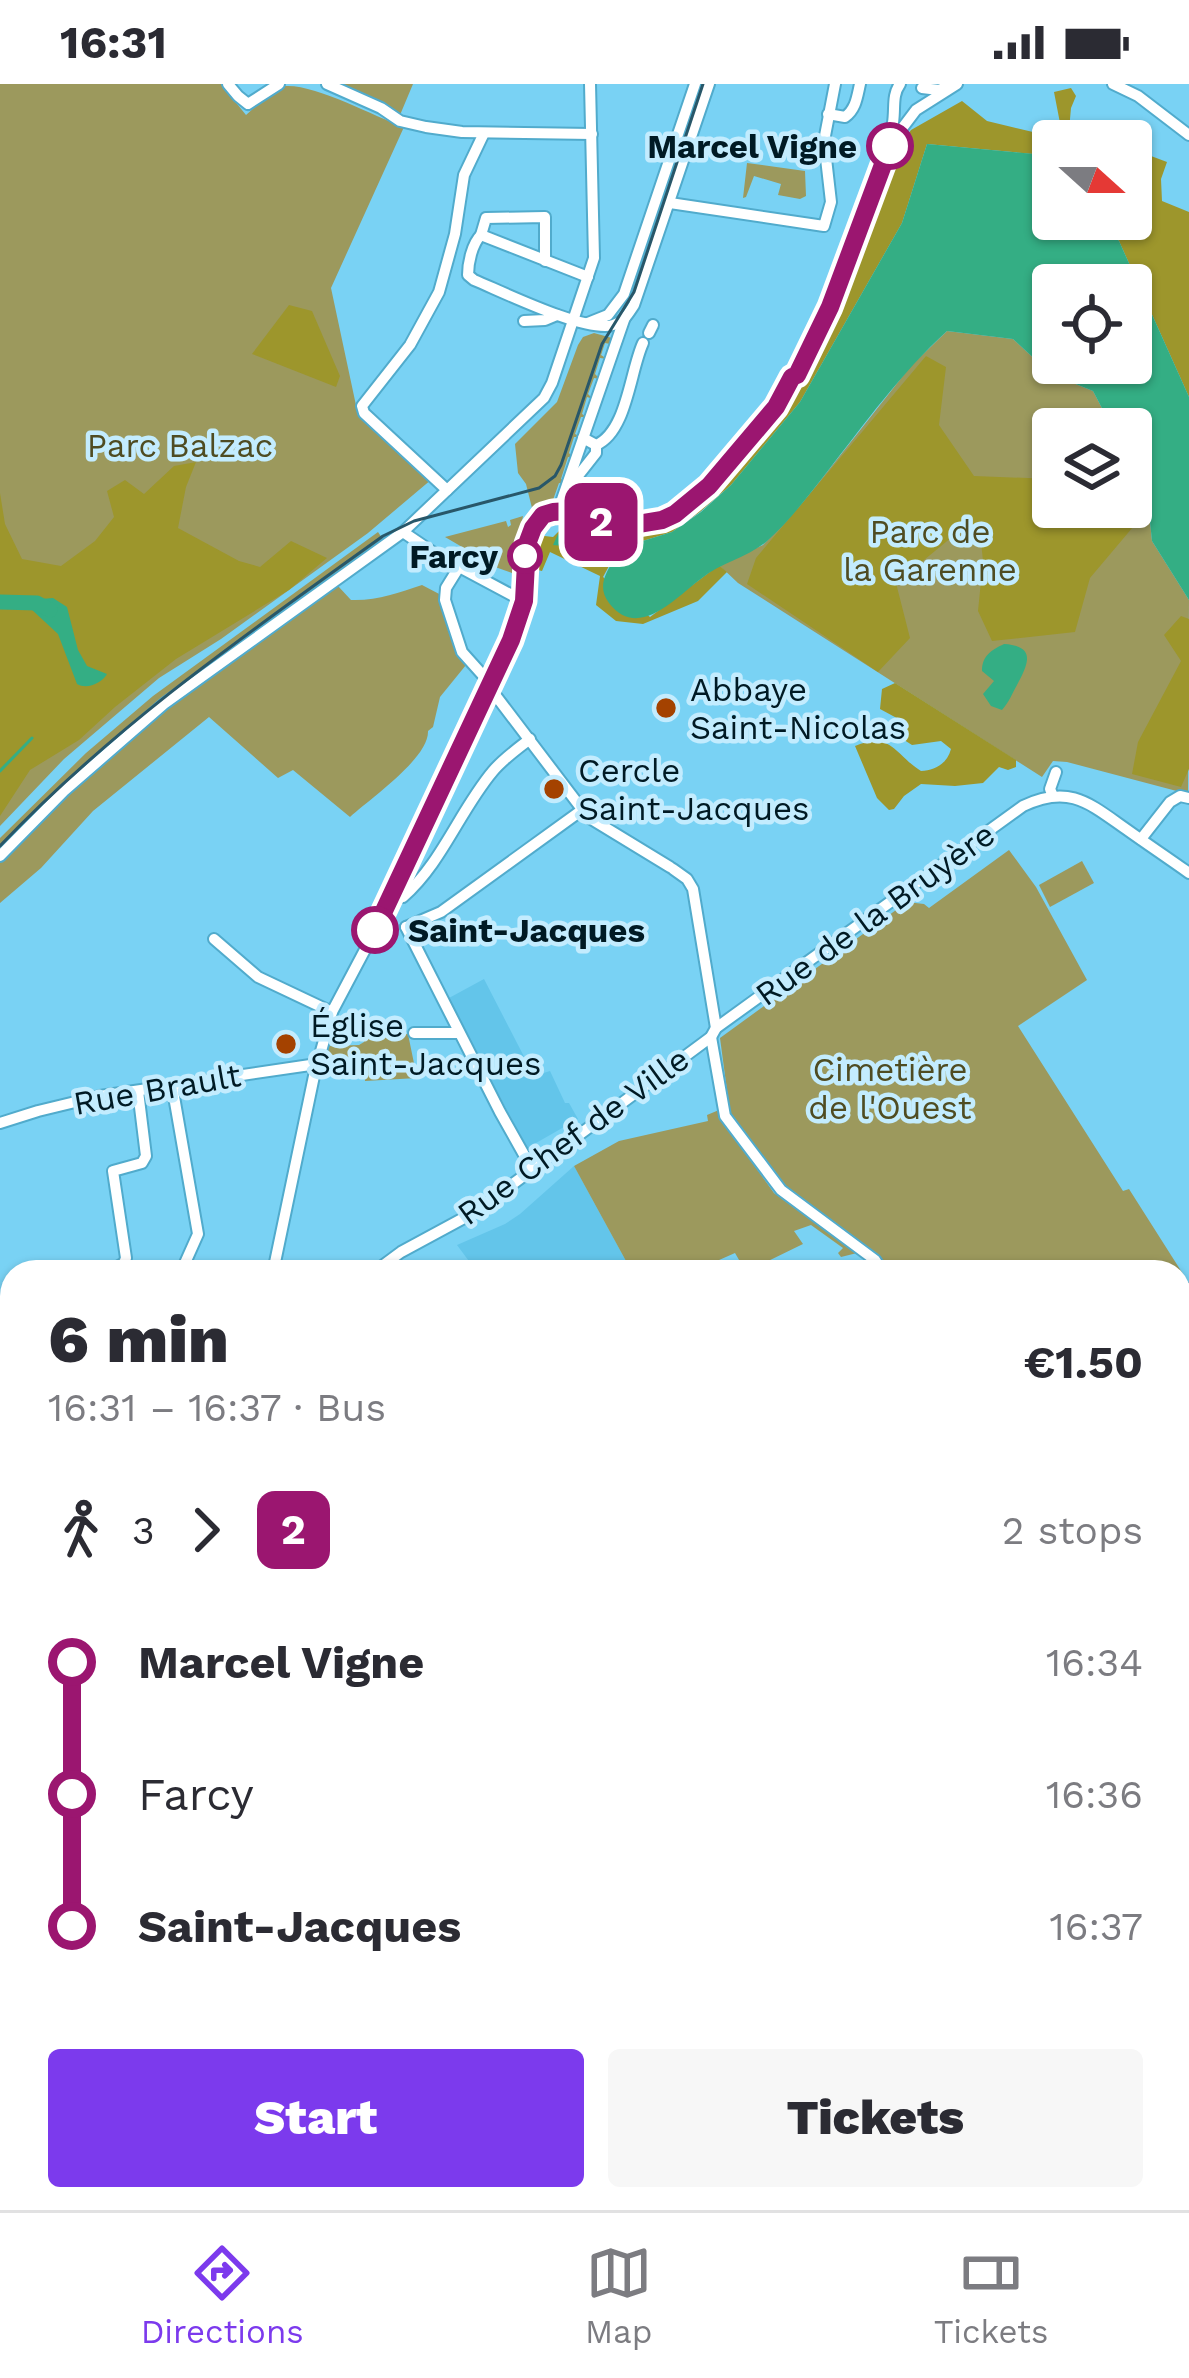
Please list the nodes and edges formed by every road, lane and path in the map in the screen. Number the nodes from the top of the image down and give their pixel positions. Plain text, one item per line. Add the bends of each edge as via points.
1 (228, 84) edge
2 (279, 84) edge
3 (327, 84) edge
4 (590, 84) edge
5 (695, 84) edge
6 (709, 84) edge
7 (835, 84) edge
8 (860, 84) edge
9 (900, 84) edge
10 (956, 84) edge
11 (1113, 84) edge
12 (920, 86) edge
13 (896, 104) junction
14 (918, 109) junction
15 (828, 114) junction
16 (484, 133) junction
17 (592, 134) junction
18 (1189, 135) edge
19 (670, 202) junction
20 (857, 232) junction
21 (481, 235) junction
22 (545, 261) junction
23 (588, 277) junction
24 (573, 319) junction
25 (524, 321) dead end
26 (616, 332) junction
27 (646, 338) dead end
28 (584, 438) junction
29 (596, 445) junction
30 (447, 490) junction
31 (566, 492) junction
32 (558, 511) junction
33 (403, 532) junction
34 (459, 567) junction
35 (524, 601) junction
36 (490, 687) junction
37 (530, 739) junction
38 (1055, 772) dead end
39 (1049, 796) junction
40 (1189, 798) edge
41 (582, 810) junction
42 (1141, 839) junction
43 (0, 856) edge
44 (1189, 873) edge
45 (394, 893) junction
46 (384, 914) junction
47 (406, 927) junction
48 (214, 939) dead end
49 (332, 1012) junction
50 (713, 1032) junction
51 (414, 1033) dead end
52 (459, 1033) junction
53 (317, 1064) junction
54 (172, 1085) junction
55 (138, 1090) junction
56 (0, 1123) edge
57 (532, 1169) junction
58 (125, 1260) edge
59 (186, 1260) edge
60 (276, 1260) edge
61 (391, 1260) edge
62 (875, 1260) edge

1 - 2 street via 248,104
3 - 16 street via 400,121
4 - 17 street
5 - 24 street via 624,294 608,315
6 - 19 street
7 - 15 street
8 - 15 street via 850,114
9 - 13 street
10 - 12 street
10 - 14 street
11 - 18 street
12 - 14 street
13 - 14 street
13 - 20 street
14 - 20 street via 890,146
15 - 19 street via 831,202 824,226
16 - 17 street
16 - 30 street via 464,175 439,292 364,404 364,413
17 - 23 street via 596,244
19 - 26 street via 634,305
20 - 32 street via 797,375 723,472 675,514 645,525
21 - 22 street
21 - 22 street via 486,218 545,218
21 - 24 street via 468,275
22 - 23 street
23 - 24 street
24 - 25 street
24 - 26 street
24 - 30 street via 544,398
26 - 28 street
27 - 29 street via 619,419
28 - 29 street
28 - 31 street
29 - 31 street
30 - 33 street
31 - 32 street
32 - 35 street via 539,519 529,538
33 - 34 street
33 - 43 street via 154,712
34 - 35 street
34 - 36 street via 445,600 461,652
35 - 36 street
36 - 37 street
36 - 45 street
37 - 41 street
37 - 45 street via 494,769 411,890
38 - 39 street
39 - 42 street via 1088,803
39 - 50 street, Rue de la Bruyère via 1023,806
40 - 42 street via 1170,802
41 - 47 street via 441,912
41 - 50 street via 693,889
42 - 44 street
45 - 46 street
46 - 47 street
46 - 49 street
47 - 52 street
48 - 49 street via 258,976
49 - 53 street
50 - 57 street, Rue Chef de Ville
50 - 62 street via 725,1116 781,1190
51 - 52 street
52 - 57 street
53 - 54 street, Rue Brault
53 - 60 street
54 - 55 street, Rue Brault
54 - 59 street via 198,1234
55 - 56 street, Rue Brault
55 - 58 street via 147,1153 142,1163 113,1171
57 - 61 street, Rue Chef de Ville

